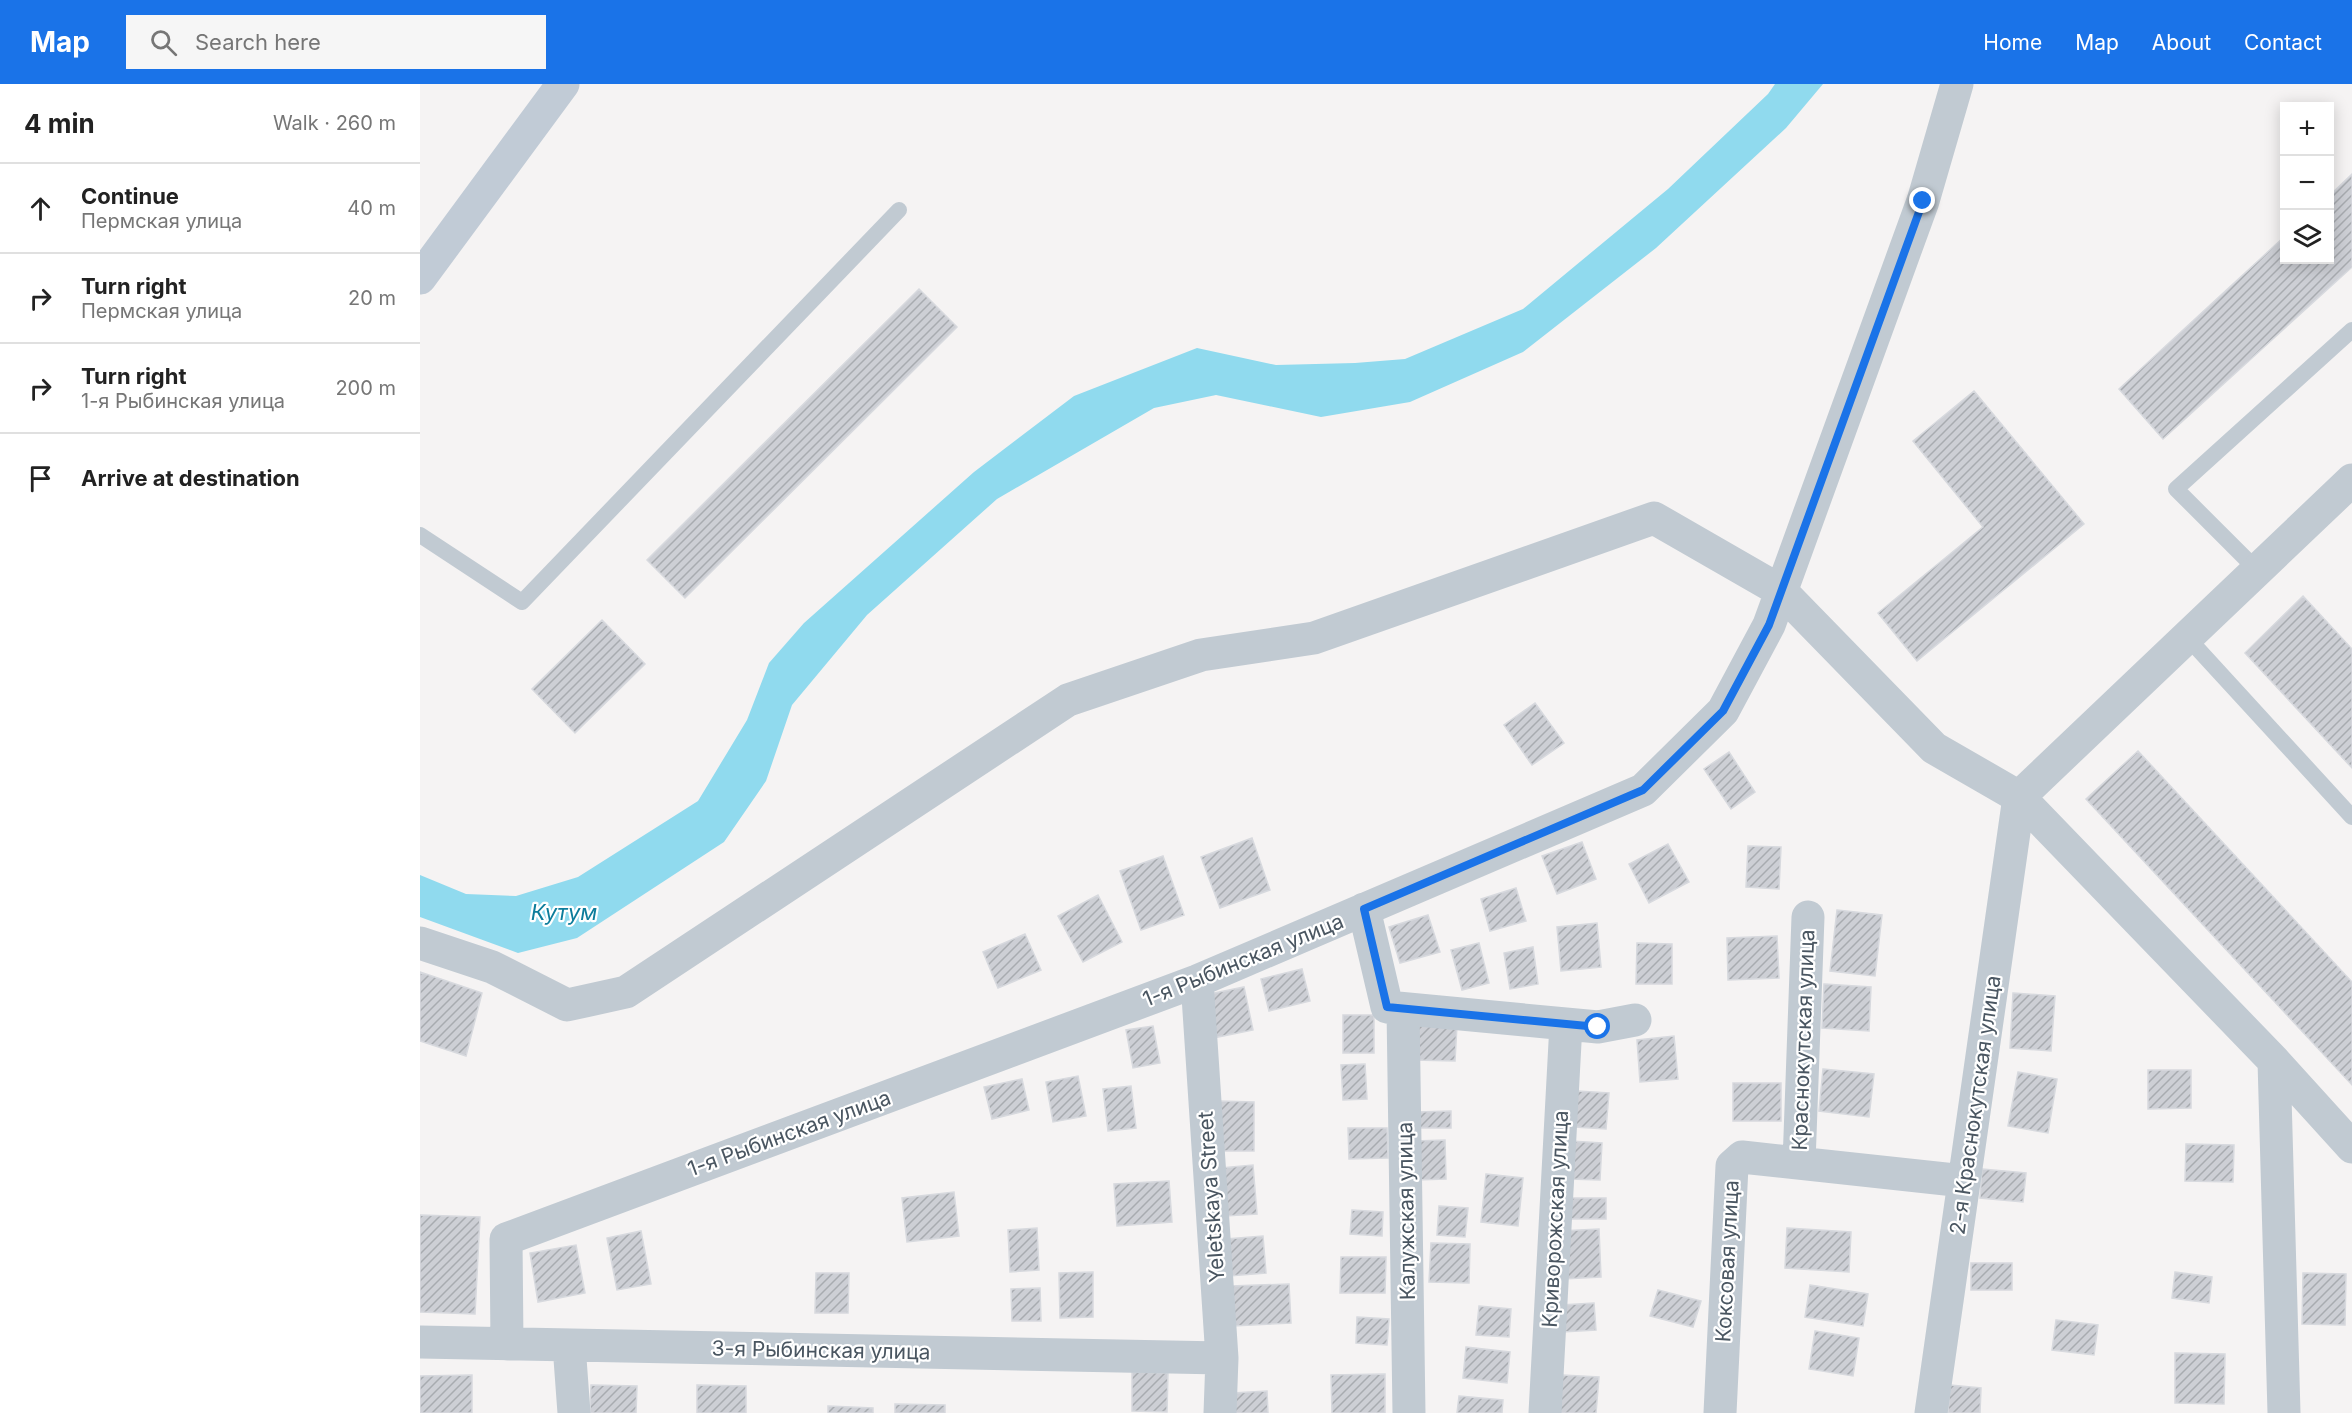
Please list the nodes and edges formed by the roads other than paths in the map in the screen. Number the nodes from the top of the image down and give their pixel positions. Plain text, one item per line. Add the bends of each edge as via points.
1 (563, 84) edge
2 (1957, 84) edge
3 (899, 210) dead end
4 (420, 278) edge
5 (2352, 330) edge
6 (2348, 491) edge
7 (420, 535) edge
8 (2257, 570) junction
9 (1781, 591) junction
10 (2186, 636) junction
11 (2019, 797) junction
12 (2352, 817) edge
13 (1364, 909) junction
14 (1808, 917) dead end
15 (420, 943) edge
16 (1197, 981) junction
17 (1402, 1009) junction
18 (1635, 1020) dead end
19 (1566, 1024) junction
20 (2274, 1061) junction
21 (2352, 1147) edge
22 (1799, 1163) junction
23 (1964, 1181) junction
24 (420, 1342) edge
25 (507, 1344) junction
26 (569, 1346) junction
27 (1222, 1358) junction
28 (574, 1413) edge
29 (1220, 1413) edge
30 (1409, 1413) edge
31 (1545, 1413) edge
32 (1720, 1413) edge
33 (1931, 1413) edge
34 (2284, 1413) edge

1 - 4 main road
2 - 9 street, 1-я Рыбинская улица via 1923,201
3 - 7 lane via 522,602
5 - 8 lane via 2176,489
6 - 8 street
8 - 10 street
9 - 11 street via 1934,748
9 - 13 street, 1-я Рыбинская улица via 1769,625 1723,711 1643,790
9 - 15 street via 1654,518 1314,638 1201,655 1068,700 626,992 567,1005 492,967
10 - 11 street
10 - 12 lane
11 - 20 street
11 - 23 street, 2-я Краснокутская улица
13 - 16 street, 1-я Рыбинская улица
13 - 17 street via 1387,1007
14 - 22 street, Краснокутская улица
16 - 25 street, 1-я Рыбинская улица via 506,1239
16 - 27 street, Yeletskaya Street
17 - 19 street
17 - 30 street, Калужская улица
18 - 19 street via 1598,1027
19 - 31 street, Криворожская улица
20 - 21 street
20 - 34 street
22 - 23 street, Коксовая улица
22 - 32 street, Коксовая улица via 1742,1156 1731,1166
23 - 33 street, 2-я Краснокутская улица
24 - 25 street, 3-я Рыбинская улица
25 - 26 street, 3-я Рыбинская улица
26 - 27 street, 3-я Рыбинская улица
26 - 28 street
27 - 29 street, Yeletskaya Street

